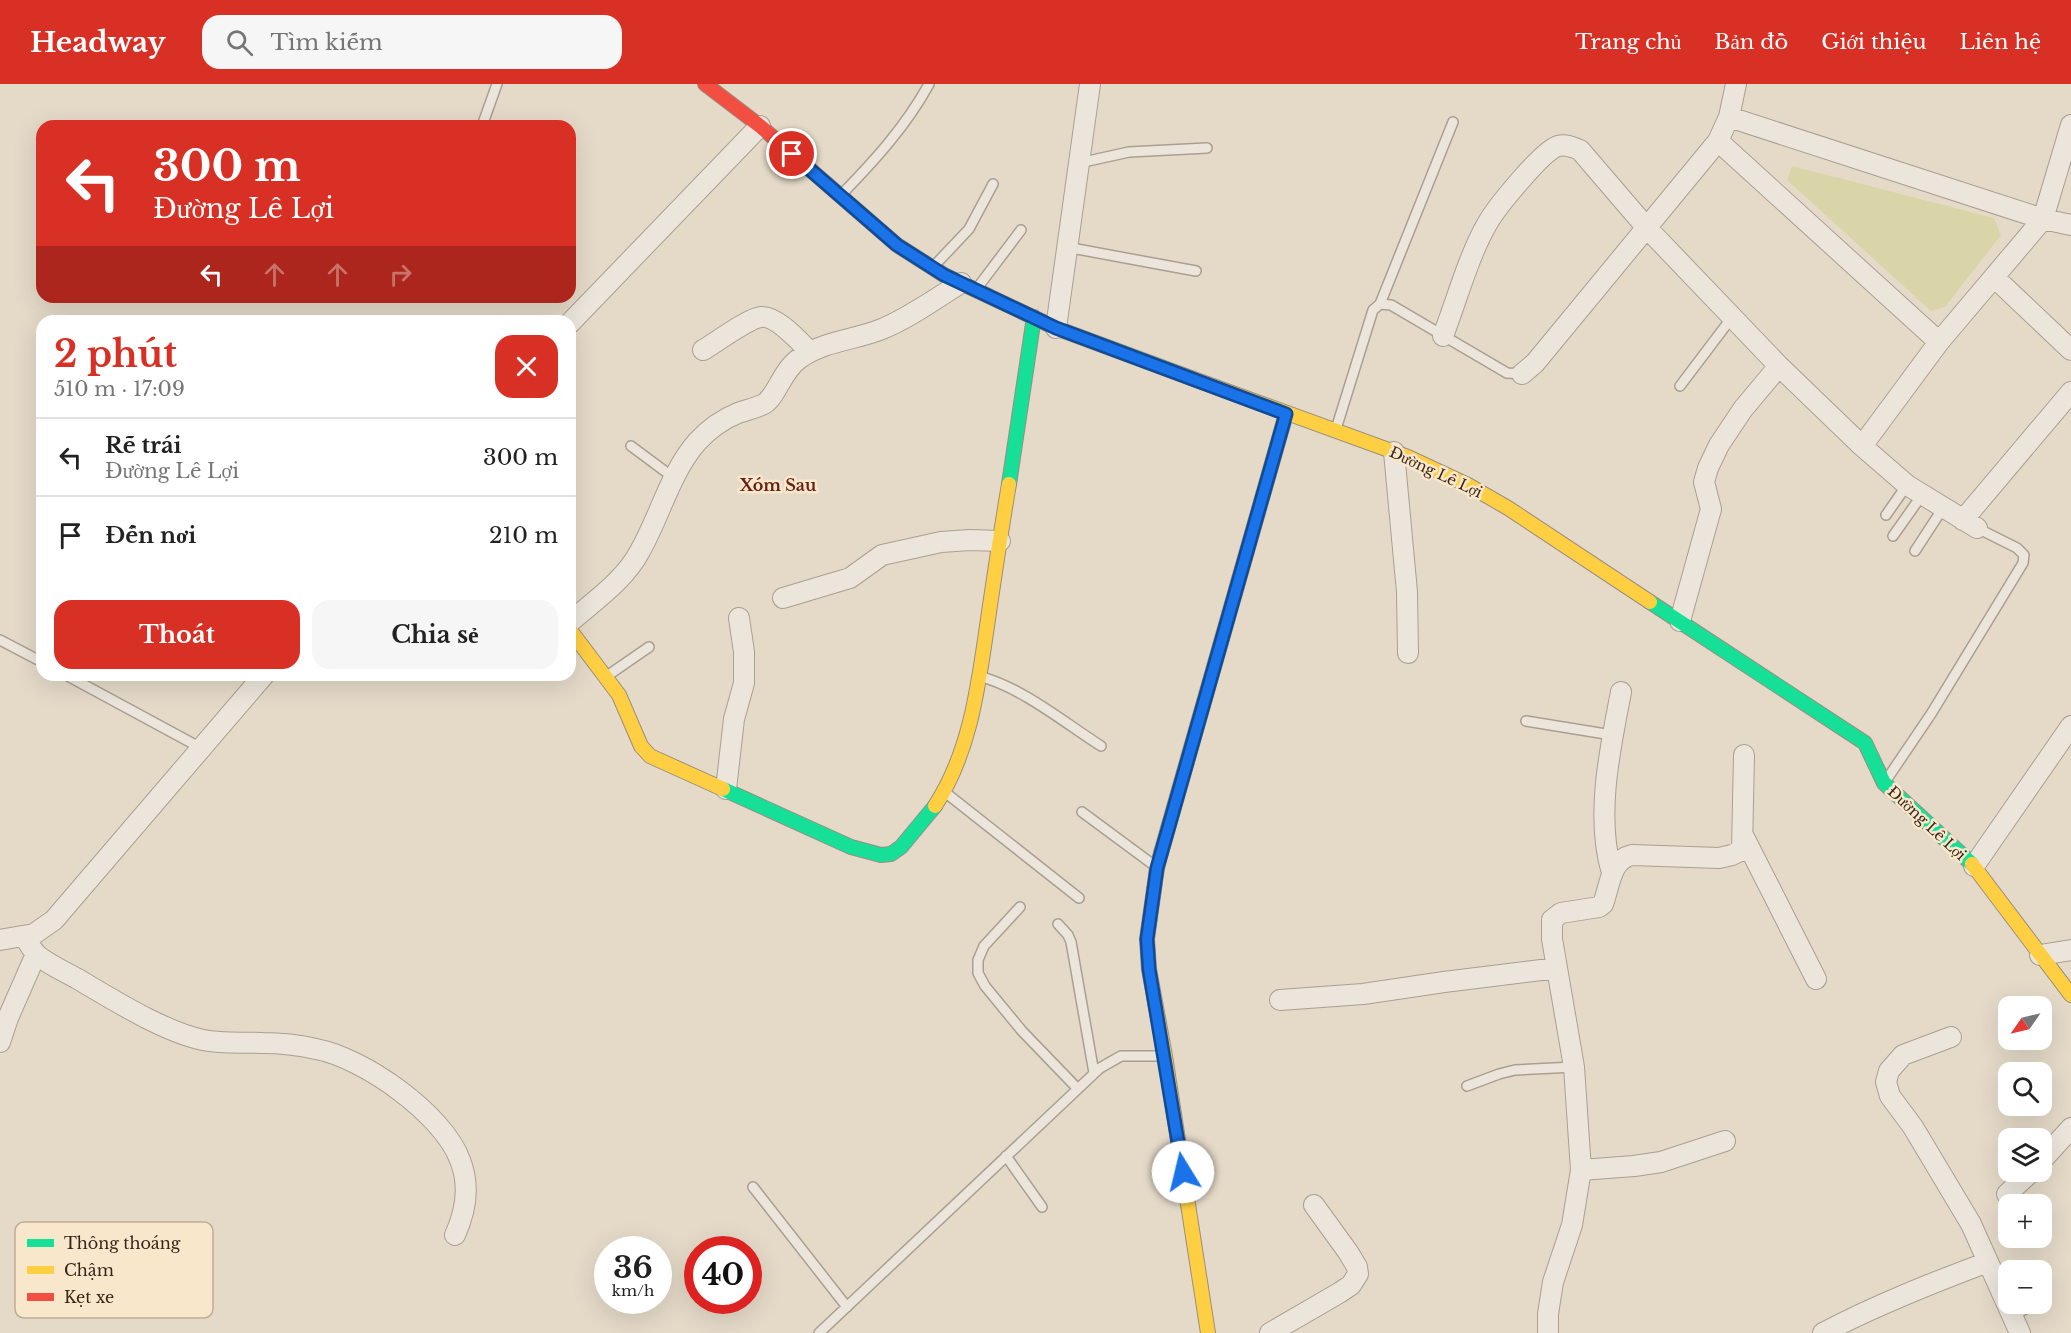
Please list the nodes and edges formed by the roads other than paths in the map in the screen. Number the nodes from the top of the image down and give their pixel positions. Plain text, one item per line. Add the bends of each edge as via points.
1 (497, 84) edge
2 (705, 84) edge
3 (929, 84) edge
4 (1090, 84) edge
5 (1736, 84) edge
6 (1730, 117) junction
7 (484, 120) edge
8 (1453, 122) dead end
9 (2071, 125) edge
10 (760, 126) junction
11 (1718, 141) junction
12 (1207, 148) dead end
13 (1078, 163) junction
14 (993, 184) dead end
15 (841, 196) junction
16 (2043, 219) junction
17 (2071, 225) edge
18 (1646, 227) junction
19 (1021, 230) dead end
20 (1066, 248) junction
21 (932, 267) junction
22 (1196, 271) dead end
23 (1995, 278) junction
24 (968, 287) junction
25 (1380, 304) junction
26 (1733, 316) junction
27 (576, 317) edge
28 (1034, 317) junction
29 (1056, 328) junction
30 (1443, 336) junction
31 (1939, 342) junction
32 (703, 350) dead end
33 (2071, 350) edge
34 (810, 352) junction
35 (1779, 366) junction
36 (1522, 374) joint
37 (1680, 386) dead end
38 (2071, 392) edge
39 (1286, 414) junction
40 (1335, 431) junction
41 (631, 446) dead end
42 (1862, 446) junction
43 (1394, 452) junction
44 (674, 478) junction
45 (1915, 490) junction
46 (1943, 508) junction
47 (1886, 515) dead end
48 (1970, 524) junction
49 (1893, 536) dead end
50 (1000, 541) junction
51 (1915, 551) dead end
52 (783, 598) dead end
53 (576, 617) edge
54 (739, 618) dead end
55 (1680, 621) junction
56 (576, 637) edge
57 (0, 640) edge
58 (649, 647) dead end
59 (1408, 653) dead end
60 (36, 659) edge
61 (607, 676) junction
62 (980, 676) junction
63 (77, 681) edge
64 (259, 681) edge
65 (1621, 692) dead end
66 (1526, 721) dead end
67 (2071, 726) edge
68 (1612, 735) junction
69 (1101, 746) dead end
70 (201, 748) junction
71 (1744, 755) dead end
72 (1884, 783) junction
73 (726, 789) junction
74 (944, 791) junction
75 (1082, 812) dead end
76 (1744, 837) junction
77 (1974, 866) junction
78 (1157, 868) junction
79 (1612, 873) junction
80 (1079, 898) dead end
81 (1020, 907) dead end
82 (1058, 924) dead end
83 (24, 936) junction
84 (0, 940) edge
85 (2071, 950) edge
86 (36, 954) junction
87 (2040, 955) junction
88 (1557, 968) junction
89 (1816, 979) dead end
90 (2071, 995) edge
91 (1280, 1000) dead end
92 (1950, 1037) dead end
93 (0, 1042) edge
94 (1165, 1056) junction
95 (1574, 1067) junction
96 (1094, 1072) junction
97 (1467, 1086) dead end
98 (1077, 1088) junction
99 (2071, 1128) edge
100 (1725, 1141) dead end
101 (2052, 1149) edge
102 (1006, 1156) junction
103 (1581, 1170) junction
104 (2020, 1182) edge
105 (753, 1187) dead end
106 (2007, 1194) dead end
107 (1314, 1205) dead end
108 (1042, 1207) dead end
109 (454, 1235) dead end
110 (1988, 1262) junction
111 (847, 1307) junction
112 (2016, 1325) edge
113 (819, 1333) edge
114 (1208, 1333) edge
115 (1270, 1333) edge
116 (1548, 1333) edge
117 (1823, 1333) edge

1 - 7 lane
2 - 10 street, Đường Lê Lợi
3 - 15 lane via 898,132
4 - 13 street
5 - 6 street
6 - 11 street
6 - 16 street
8 - 25 lane
9 - 16 street
10 - 15 street, Đường Lê Lợi
10 - 27 street
11 - 18 street
11 - 31 street
12 - 13 lane via 1129,152
13 - 20 street
14 - 21 lane via 969,229
15 - 21 street, Đường Lê Lợi via 897,245
16 - 17 street
16 - 23 street
18 - 26 street
18 - 30 street via 1580,150 1558,146 1535,164 1488,223
18 - 36 street
19 - 24 lane
20 - 22 lane
20 - 29 street
21 - 24 street, Đường Lê Lợi
23 - 31 street
23 - 33 street
24 - 28 street, Đường Lê Lợi
24 - 34 street via 895,323
25 - 30 lane via 1391,305
25 - 40 lane via 1373,310
26 - 35 street
26 - 37 lane
28 - 29 street, Đường Lê Lợi
28 - 50 street
29 - 39 street, Đường Lê Lợi
30 - 36 lane via 1508,373
31 - 42 street
32 - 34 street via 764,316 783,327
34 - 44 street via 784,373 767,401 716,425 698,441
35 - 42 street
35 - 55 street via 1743,409 1708,468 1704,482 1712,509
38 - 48 street
39 - 40 street, Đường Lê Lợi
39 - 78 street
40 - 43 street, Đường Lê Lợi
41 - 44 lane
42 - 45 street
43 - 55 street, Đường Lê Lợi via 1478,490
43 - 59 street via 1407,592
44 - 53 street via 639,553 606,591
45 - 46 street
45 - 47 lane
45 - 49 lane
46 - 48 street
46 - 51 lane
48 - 72 lane via 2017,548 2024,555 2023,563
50 - 52 street via 941,542 882,555 850,578
50 - 62 street
54 - 73 street via 744,683 734,719
55 - 72 street, Đường Lê Lợi via 1865,743
56 - 61 street
57 - 60 lane
58 - 61 lane
61 - 73 street via 620,695 645,752
62 - 69 lane via 1014,690
62 - 74 street via 967,740
63 - 70 lane
64 - 70 street
65 - 68 street
66 - 68 lane
67 - 77 street
68 - 79 street via 1604,816
70 - 83 street via 54,920 40,931
71 - 76 street
72 - 77 street, Đường Lê Lợi
73 - 74 street via 851,847 878,855 892,854 904,844
74 - 80 lane
75 - 78 lane
76 - 79 street via 1742,850 1732,855 1632,855 1619,861
76 - 89 street
77 - 87 street, Đường Lê Lợi
78 - 94 street via 1147,939
79 - 88 street via 1603,904 1562,913 1552,920
81 - 98 lane via 984,946 978,974 1022,1031
82 - 96 lane via 1071,942
83 - 84 street
83 - 86 street
85 - 87 street
86 - 93 street
86 - 109 street via 104,994 193,1036 226,1043 265,1042 318,1049 355,1063 393,1086 444,1133 461,1161 466,1200
87 - 90 street, Đường Lê Lợi
88 - 91 street via 1363,994
88 - 95 street
92 - 110 street via 1903,1055 1888,1071 1886,1082 1890,1096 1971,1224
94 - 96 lane via 1121,1056
94 - 114 street
95 - 97 lane via 1515,1070
95 - 103 street
96 - 98 lane
98 - 102 lane
99 - 101 street
100 - 103 street via 1661,1162
102 - 108 lane
102 - 111 lane
103 - 116 street via 1572,1225 1553,1282
104 - 106 street
105 - 111 lane
107 - 115 street via 1348,1252 1358,1274 1351,1285
110 - 112 street
110 - 117 street
111 - 113 lane

